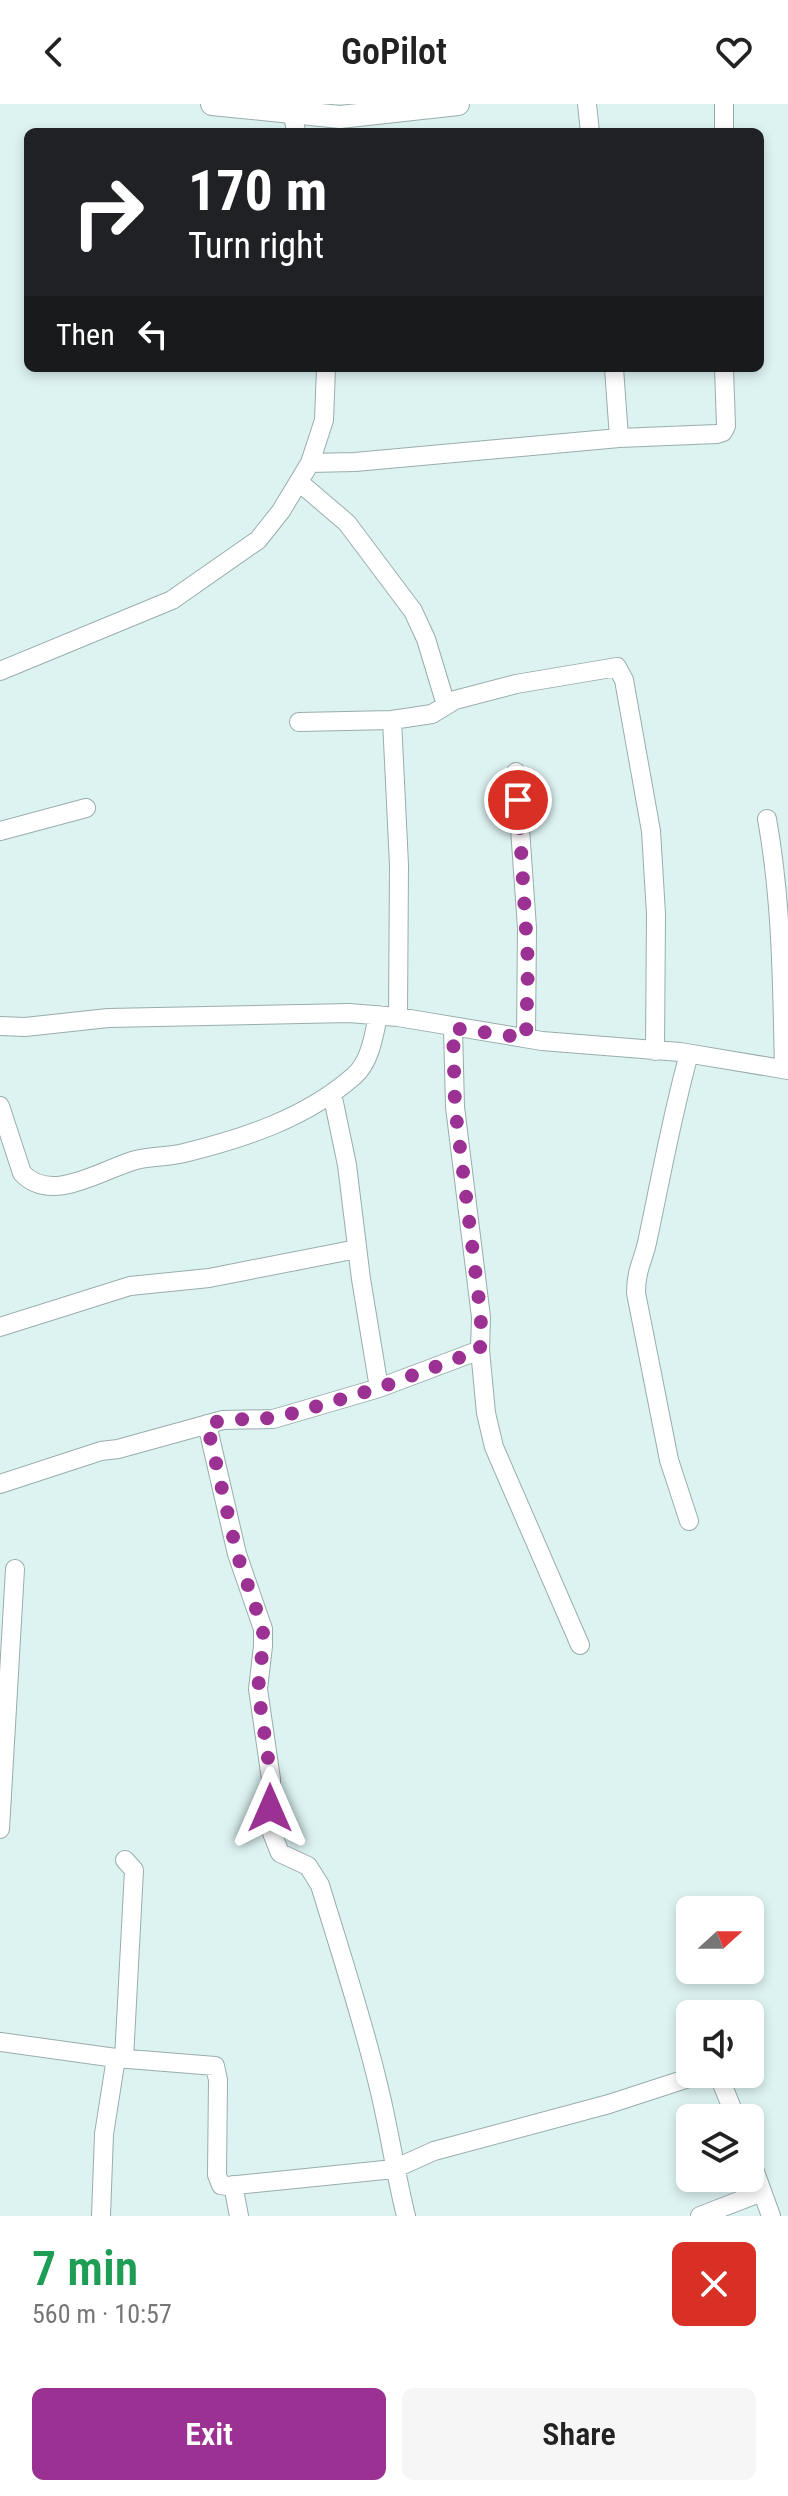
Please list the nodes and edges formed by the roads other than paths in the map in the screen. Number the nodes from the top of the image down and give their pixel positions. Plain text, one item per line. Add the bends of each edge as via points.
1 (212, 104) edge
2 (458, 104) edge
3 (587, 104) edge
4 (724, 104) edge
5 (340, 110) edge
6 (294, 123) edge
7 (590, 128) edge
8 (724, 128) edge
9 (326, 372) edge
10 (614, 372) edge
11 (724, 372) edge
12 (619, 438) junction
13 (310, 463) junction
14 (299, 482) junction
15 (0, 671) edge
16 (446, 705) junction
17 (392, 720) junction
18 (299, 722) dead end
19 (516, 772) dead end
20 (86, 808) dead end
21 (767, 819) dead end
22 (0, 831) edge
23 (378, 1015) junction
24 (398, 1017) junction
25 (0, 1026) edge
26 (453, 1028) junction
27 (526, 1038) junction
28 (655, 1051) junction
29 (689, 1054) junction
30 (786, 1069) edge
31 (332, 1093) junction
32 (0, 1106) edge
33 (357, 1249) junction
34 (0, 1327) edge
35 (480, 1350) junction
36 (379, 1388) junction
37 (207, 1424) junction
38 (0, 1484) edge
39 (689, 1521) dead end
40 (15, 1569) dead end
41 (580, 1645) dead end
42 (0, 1829) edge
43 (125, 1860) dead end
44 (0, 2042) edge
45 (120, 2059) junction
46 (676, 2082) edge
47 (394, 2169) junction
48 (233, 2185) junction
49 (762, 2192) joint
50 (101, 2216) edge
51 (239, 2216) edge
52 (406, 2216) edge
53 (700, 2216) edge
54 (771, 2216) edge

1 - 6 street
2 - 5 street
3 - 7 street
4 - 8 street
5 - 6 street
9 - 13 street via 327,404
10 - 12 street
11 - 12 street via 723,432
12 - 13 street
13 - 14 street
14 - 15 street via 258,540 172,600
14 - 16 street via 347,523 413,611
16 - 17 street via 432,714
16 - 28 street via 611,666 622,672 651,831
17 - 18 street
17 - 24 street via 399,865
19 - 27 street via 527,928
20 - 22 street
21 - 30 street via 777,874
23 - 24 street
23 - 25 street via 211,1015
23 - 31 street via 365,1062
24 - 26 street
26 - 27 street
26 - 35 street via 455,1107 481,1317
27 - 28 street
28 - 29 street
29 - 30 street
29 - 39 street via 636,1277 669,1460
31 - 32 street via 299,1115 244,1135 132,1161 54,1187 22,1173
31 - 33 street
33 - 34 street via 209,1278 121,1288
33 - 36 street
35 - 36 street
35 - 41 street via 494,1447
36 - 37 street via 273,1419
37 - 38 street
37 - 47 street via 237,1554 263,1629 258,1689 271,1779 272,1833 280,1853 308,1866 320,1885 370,2054
40 - 42 street
43 - 45 street via 134,1870
44 - 45 street
45 - 48 street via 215,2066 218,2181
45 - 50 street via 104,2134
46 - 47 street via 416,2157
47 - 48 street
47 - 52 street
48 - 51 street
49 - 53 street
49 - 54 street

